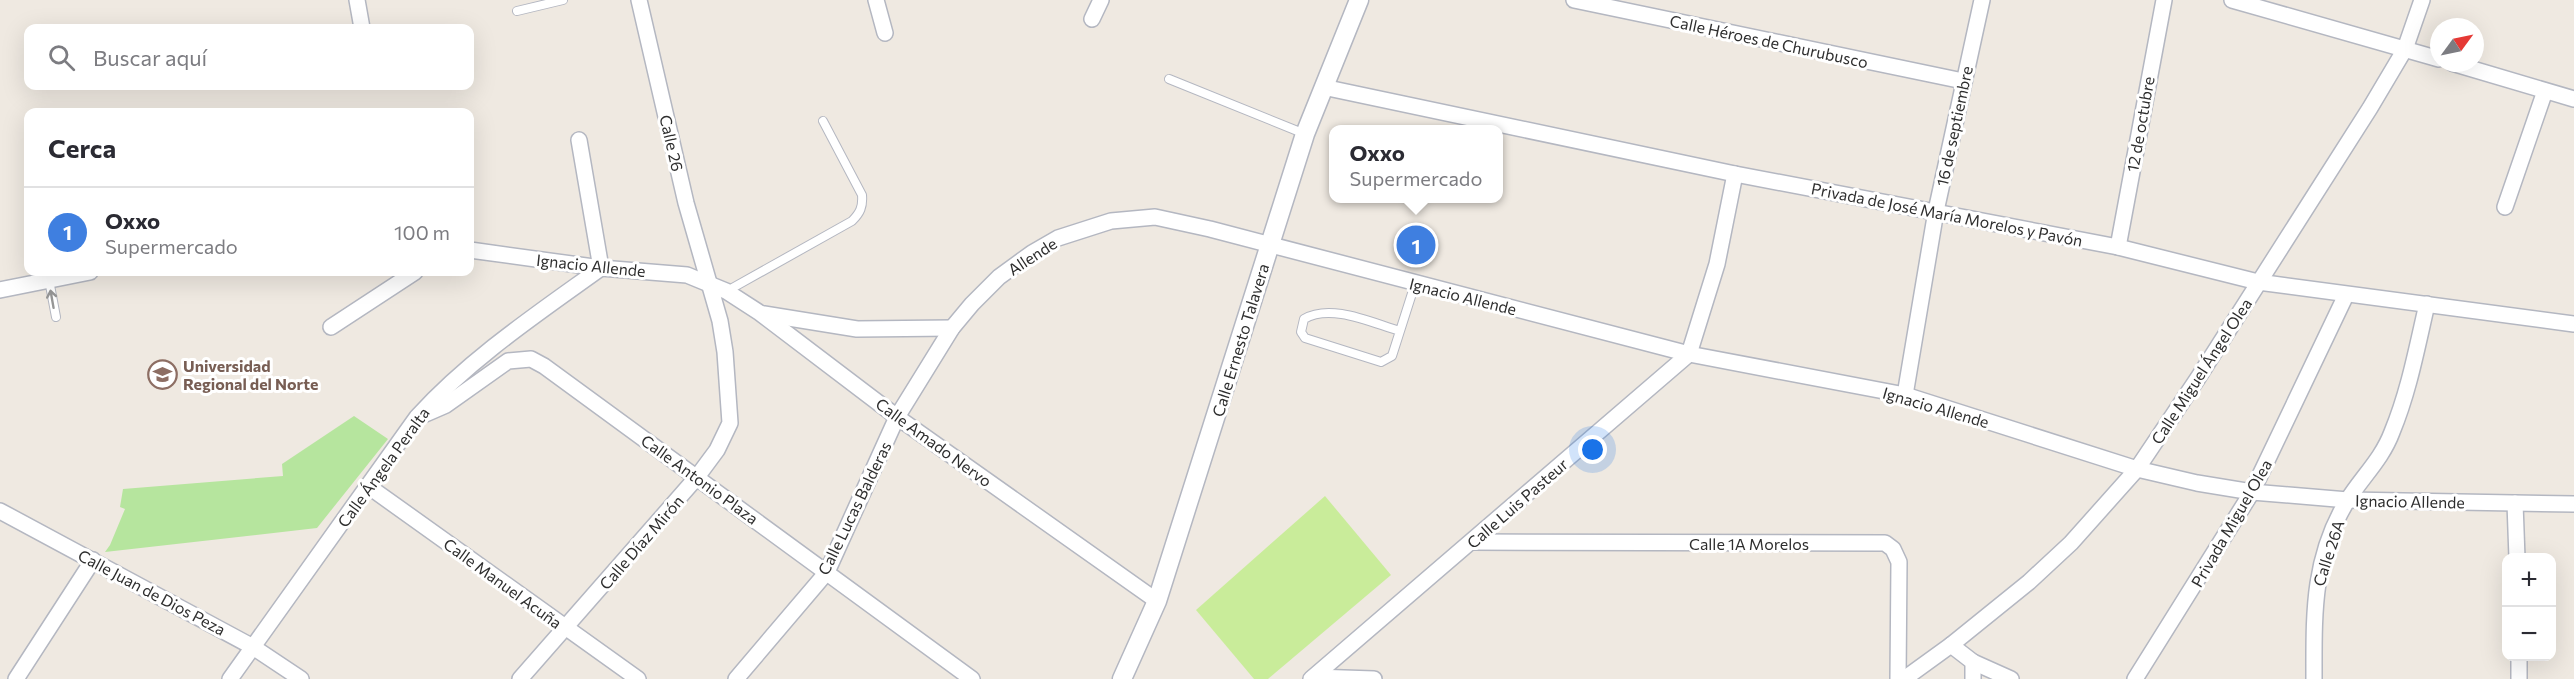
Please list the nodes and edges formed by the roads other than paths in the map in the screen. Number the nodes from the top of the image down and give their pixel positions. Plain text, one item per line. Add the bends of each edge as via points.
1 (357, 0) edge
2 (563, 0) edge
3 (639, 0) edge
4 (876, 0) edge
5 (1101, 0) edge
6 (1359, 0) edge
7 (1574, 0) edge
8 (1982, 0) edge
9 (2164, 0) edge
10 (2232, 0) edge
11 (2422, 0) edge
12 (518, 11) dead end
13 (1092, 20) dead end
14 (361, 24) edge
15 (885, 33) dead end
16 (2405, 49) junction
17 (2430, 56) edge
18 (2482, 72) edge
19 (1169, 79) dead end
20 (1964, 81) junction
21 (1323, 87) junction
22 (2545, 91) junction
23 (2574, 99) edge
24 (823, 121) dead end
25 (1503, 125) edge
26 (1503, 125) edge
27 (1305, 134) junction
28 (579, 140) dead end
29 (1735, 174) junction
30 (2505, 207) dead end
31 (1936, 211) junction
32 (1270, 244) junction
33 (2118, 247) junction
34 (474, 251) edge
35 (601, 268) junction
36 (49, 276) edge
37 (409, 276) edge
38 (2258, 282) junction
39 (711, 284) junction
40 (1415, 284) junction
41 (0, 290) edge
42 (726, 291) junction
43 (2346, 295) junction
44 (2427, 304) junction
45 (760, 313) junction
46 (56, 317) dead end
47 (2574, 324) edge
48 (331, 327) dead end
49 (952, 328) junction
50 (1400, 331) junction
51 (1689, 354) junction
52 (1905, 395) junction
53 (417, 417) junction
54 (897, 417) junction
55 (2137, 469) junction
56 (697, 477) junction
57 (368, 486) junction
58 (2252, 492) junction
59 (2348, 500) junction
60 (2515, 503) junction
61 (2574, 504) edge
62 (0, 511) edge
63 (1472, 542) junction
64 (2517, 553) edge
65 (93, 560) junction
66 (827, 572) junction
67 (1157, 601) junction
68 (566, 628) junction
69 (1951, 645) junction
70 (253, 647) junction
71 (2519, 661) edge
72 (1973, 662) junction
73 (1313, 678) edge
74 (16, 679) edge
75 (230, 679) edge
76 (301, 679) edge
77 (520, 679) edge
78 (638, 679) edge
79 (736, 679) edge
80 (972, 679) edge
81 (1122, 679) edge
82 (1374, 679) edge
83 (1898, 679) edge
84 (1904, 679) edge
85 (1973, 679) edge
86 (2011, 679) edge
87 (2135, 679) edge
88 (2314, 679) edge
89 (2519, 679) edge

1 - 14 street
2 - 12 lane
3 - 39 street, Calle 26 via 686,203
4 - 15 street
5 - 13 street
6 - 21 street, Calle Ernesto Talavera
7 - 20 street, Calle Héroes de Churubusco
8 - 20 street, 16 de septiembre
9 - 33 street, 12 de octubre
10 - 16 street
11 - 16 street, Calle Miguel Ángel Olea
16 - 17 street
16 - 38 street, Calle Miguel Ángel Olea
18 - 22 street
19 - 27 lane
20 - 31 street, 16 de septiembre
21 - 25 street, Privada de José María Morelos y Pavón
21 - 27 street, Calle Ernesto Talavera
22 - 23 street
22 - 30 street
24 - 42 lane via 862,195 858,215
26 - 29 street, Privada de José María Morelos y Pavón
27 - 32 street, Calle Ernesto Talavera
28 - 35 street
29 - 31 street, Privada de José María Morelos y Pavón
29 - 51 street via 1718,264
31 - 33 street, Privada de José María Morelos y Pavón
31 - 52 street, 16 de septiembre
32 - 40 street, Ignacio Allende
32 - 49 street, Allende via 1155,217 1111,221 1058,238 1032,253 999,278
32 - 67 street, Calle Ernesto Talavera
33 - 38 street, Privada de José María Morelos y Pavón
34 - 35 street, Ignacio Allende
35 - 39 street, Ignacio Allende via 687,275
35 - 53 street, Calle Ángela Peralta via 468,367
36 - 41 street
46 -> 36 lane
37 - 48 street
38 - 43 street, Privada de José María Morelos y Pavón
38 - 55 street, Calle Miguel Ángel Olea
39 - 42 street, Calle Amado Nervo
39 - 56 street, Calle Díaz Mirón via 723,335 730,423 722,443
40 - 50 lane
40 - 51 street, Ignacio Allende
42 - 45 street, Calle Amado Nervo
43 - 44 street, Privada de José María Morelos y Pavón
43 - 58 street, Privada Miguel Olea
44 - 47 street, Privada de José María Morelos y Pavón
44 - 59 street, Calle 26A via 2407,394 2392,435 2372,470
45 - 49 street via 857,329
45 - 54 street, Calle Amado Nervo
49 - 54 street, Allende
50 - 50 lane via 1392,356 1381,362 1305,338 1301,332 1304,319 1320,312
51 - 52 street, Ignacio Allende
51 - 63 street, Calle Luis Pasteur
52 - 55 street, Ignacio Allende
53 - 56 street, Calle Antonio Plaza via 446,405 508,361 531,359
53 - 57 street, Calle Ángela Peralta
54 - 66 street, Calle Lucas Balderas
54 - 67 street, Calle Amado Nervo
55 - 58 street, Ignacio Allende
55 - 69 street, Calle Miguel Ángel Olea via 2071,543
56 - 66 street, Calle Antonio Plaza
56 - 68 street, Calle Díaz Mirón
57 - 68 street, Calle Manuel Acuña
57 - 70 street, Calle Ángela Peralta
58 - 59 street, Ignacio Allende
58 - 87 street, Privada Miguel Olea
59 - 60 street, Ignacio Allende
59 - 88 street, Calle 26A via 2332,532 2318,580
60 - 61 street, Ignacio Allende
60 - 64 street
62 - 65 street, Calle Juan de Dios Peza
63 - 73 street, Calle Luis Pasteur
63 - 83 street, Calle 1A Morelos via 1885,543 1899,562
65 - 70 street, Calle Juan de Dios Peza
65 - 74 street
66 - 79 street, Calle Lucas Balderas
66 - 80 street, Calle Antonio Plaza
67 - 81 street, Calle Ernesto Talavera
68 - 77 street, Calle Díaz Mirón
68 - 78 street, Calle Manuel Acuña
69 - 72 street
69 - 84 street, Calle Miguel Ángel Olea
70 - 75 street, Calle Ángela Peralta
70 - 76 street, Calle Juan de Dios Peza
71 - 89 street
72 - 85 street
72 - 86 street
73 - 82 street

